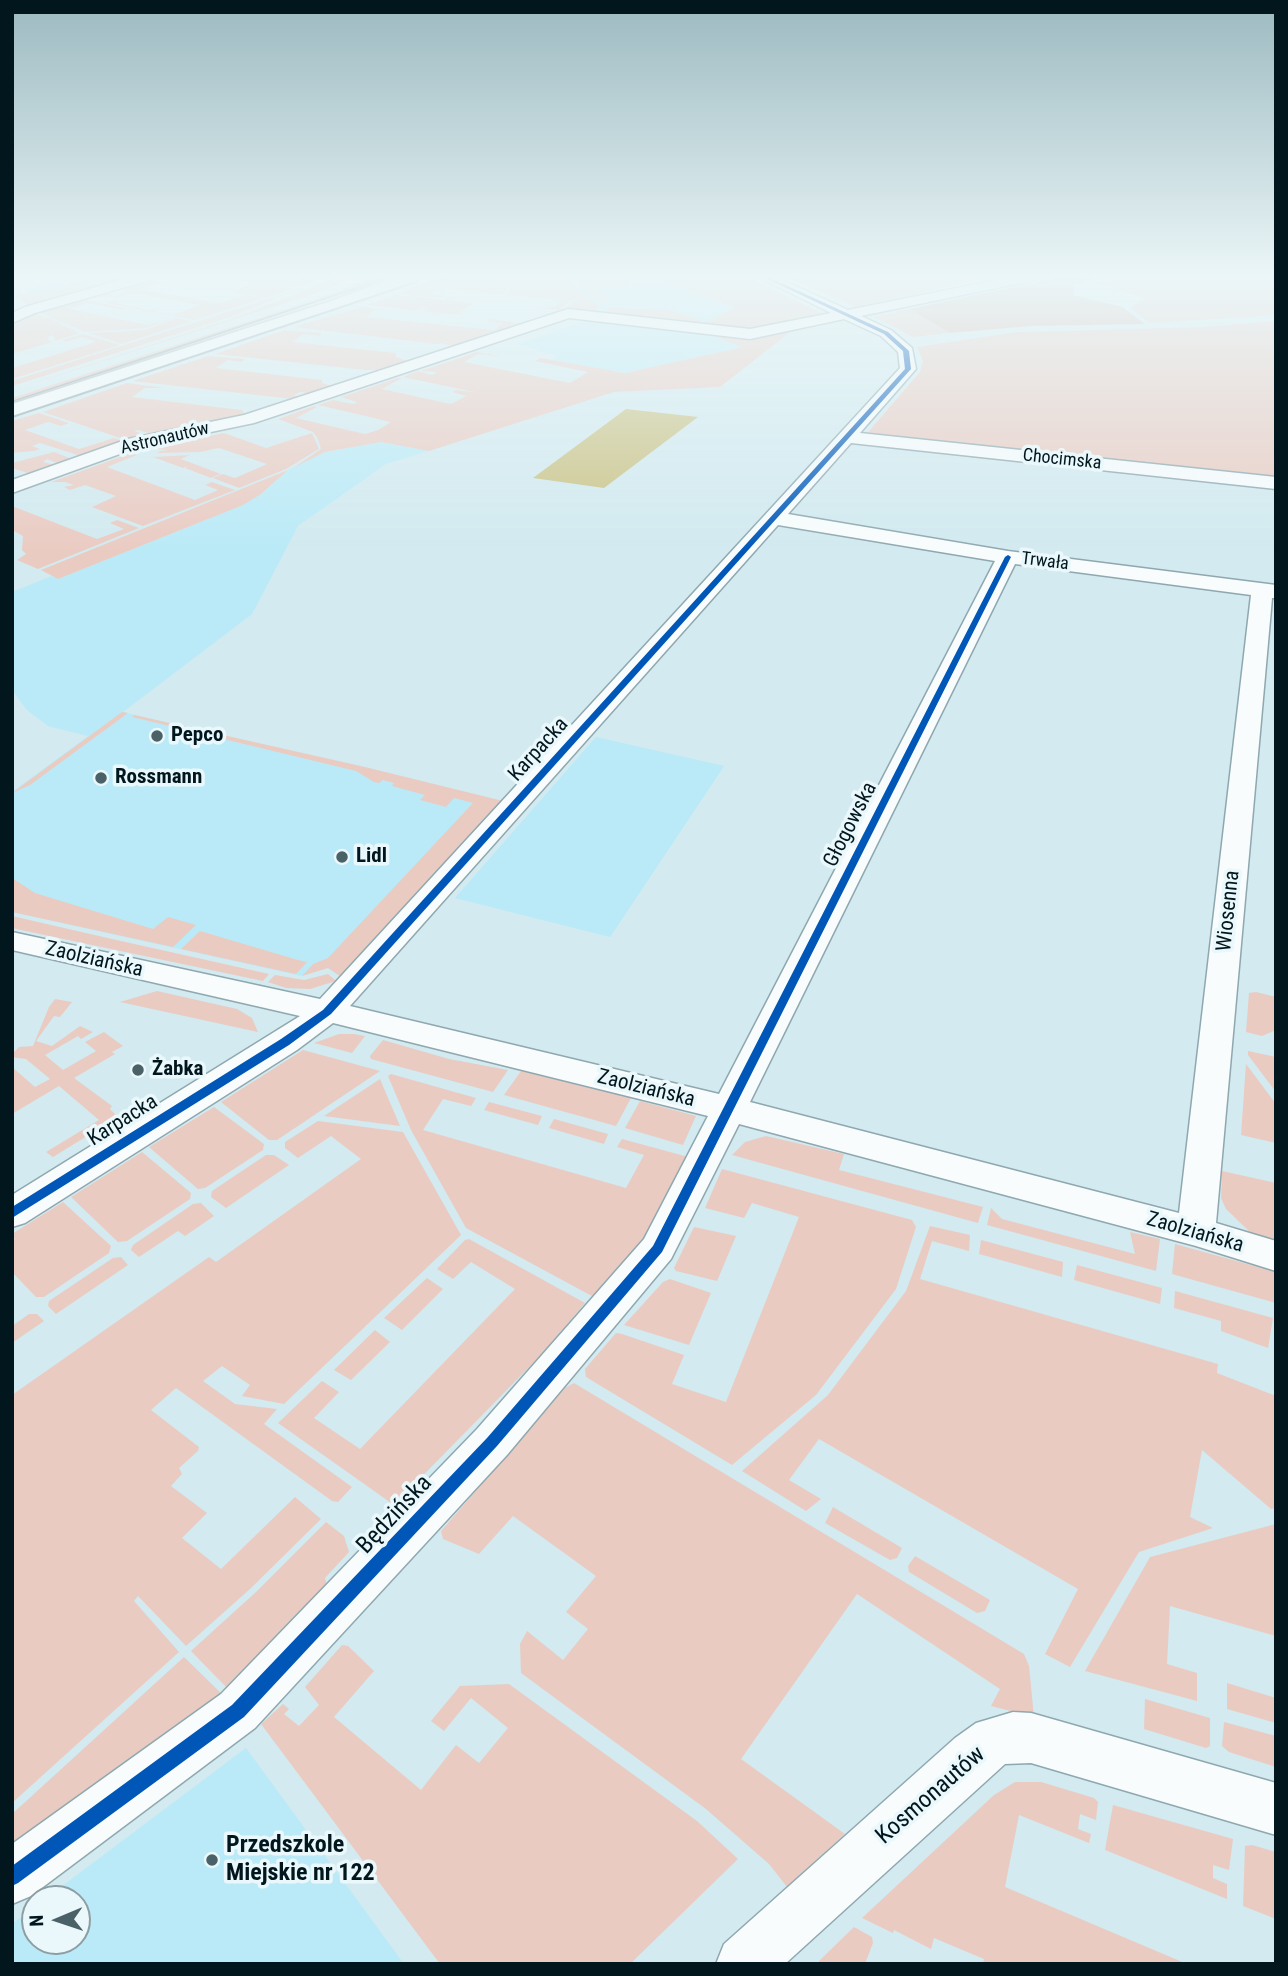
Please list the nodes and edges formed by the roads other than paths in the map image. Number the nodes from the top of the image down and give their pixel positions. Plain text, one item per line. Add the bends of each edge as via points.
1 (89, 369) edge
2 (134, 369) edge
3 (398, 369) edge
4 (908, 369) edge
5 (12, 394) edge
6 (12, 410) edge
7 (848, 437) junction
8 (1276, 483) edge
9 (12, 487) edge
10 (775, 518) junction
11 (1008, 557) junction
12 (1269, 591) edge
13 (12, 941) edge
14 (327, 1012) junction
15 (730, 1110) junction
16 (12, 1213) edge
17 (1196, 1232) junction
18 (1276, 1256) edge
19 (1276, 1809) edge
20 (12, 1877) edge
21 (744, 1964) edge

1 - 5 main road
2 - 6 main road
3 - 9 street, Astronautów via 247,419 134,443
4 - 7 street, Karpacka
7 - 8 street, Chocimska
7 - 10 street, Karpacka
10 - 11 street, Trwała
10 - 14 street, Karpacka
11 - 12 street, Trwała
11 - 15 street, Głogowska
12 - 17 street, Wiosenna
13 - 14 street, Zaolziańska
14 - 15 street, Zaolziańska
14 - 16 street, Karpacka
15 - 17 street, Zaolziańska
15 - 20 street, Będzińska via 651,1258 492,1442 359,1586 238,1711
17 - 18 street, Zaolziańska
19 - 21 street, Kosmonautów via 1031,1738 994,1741

